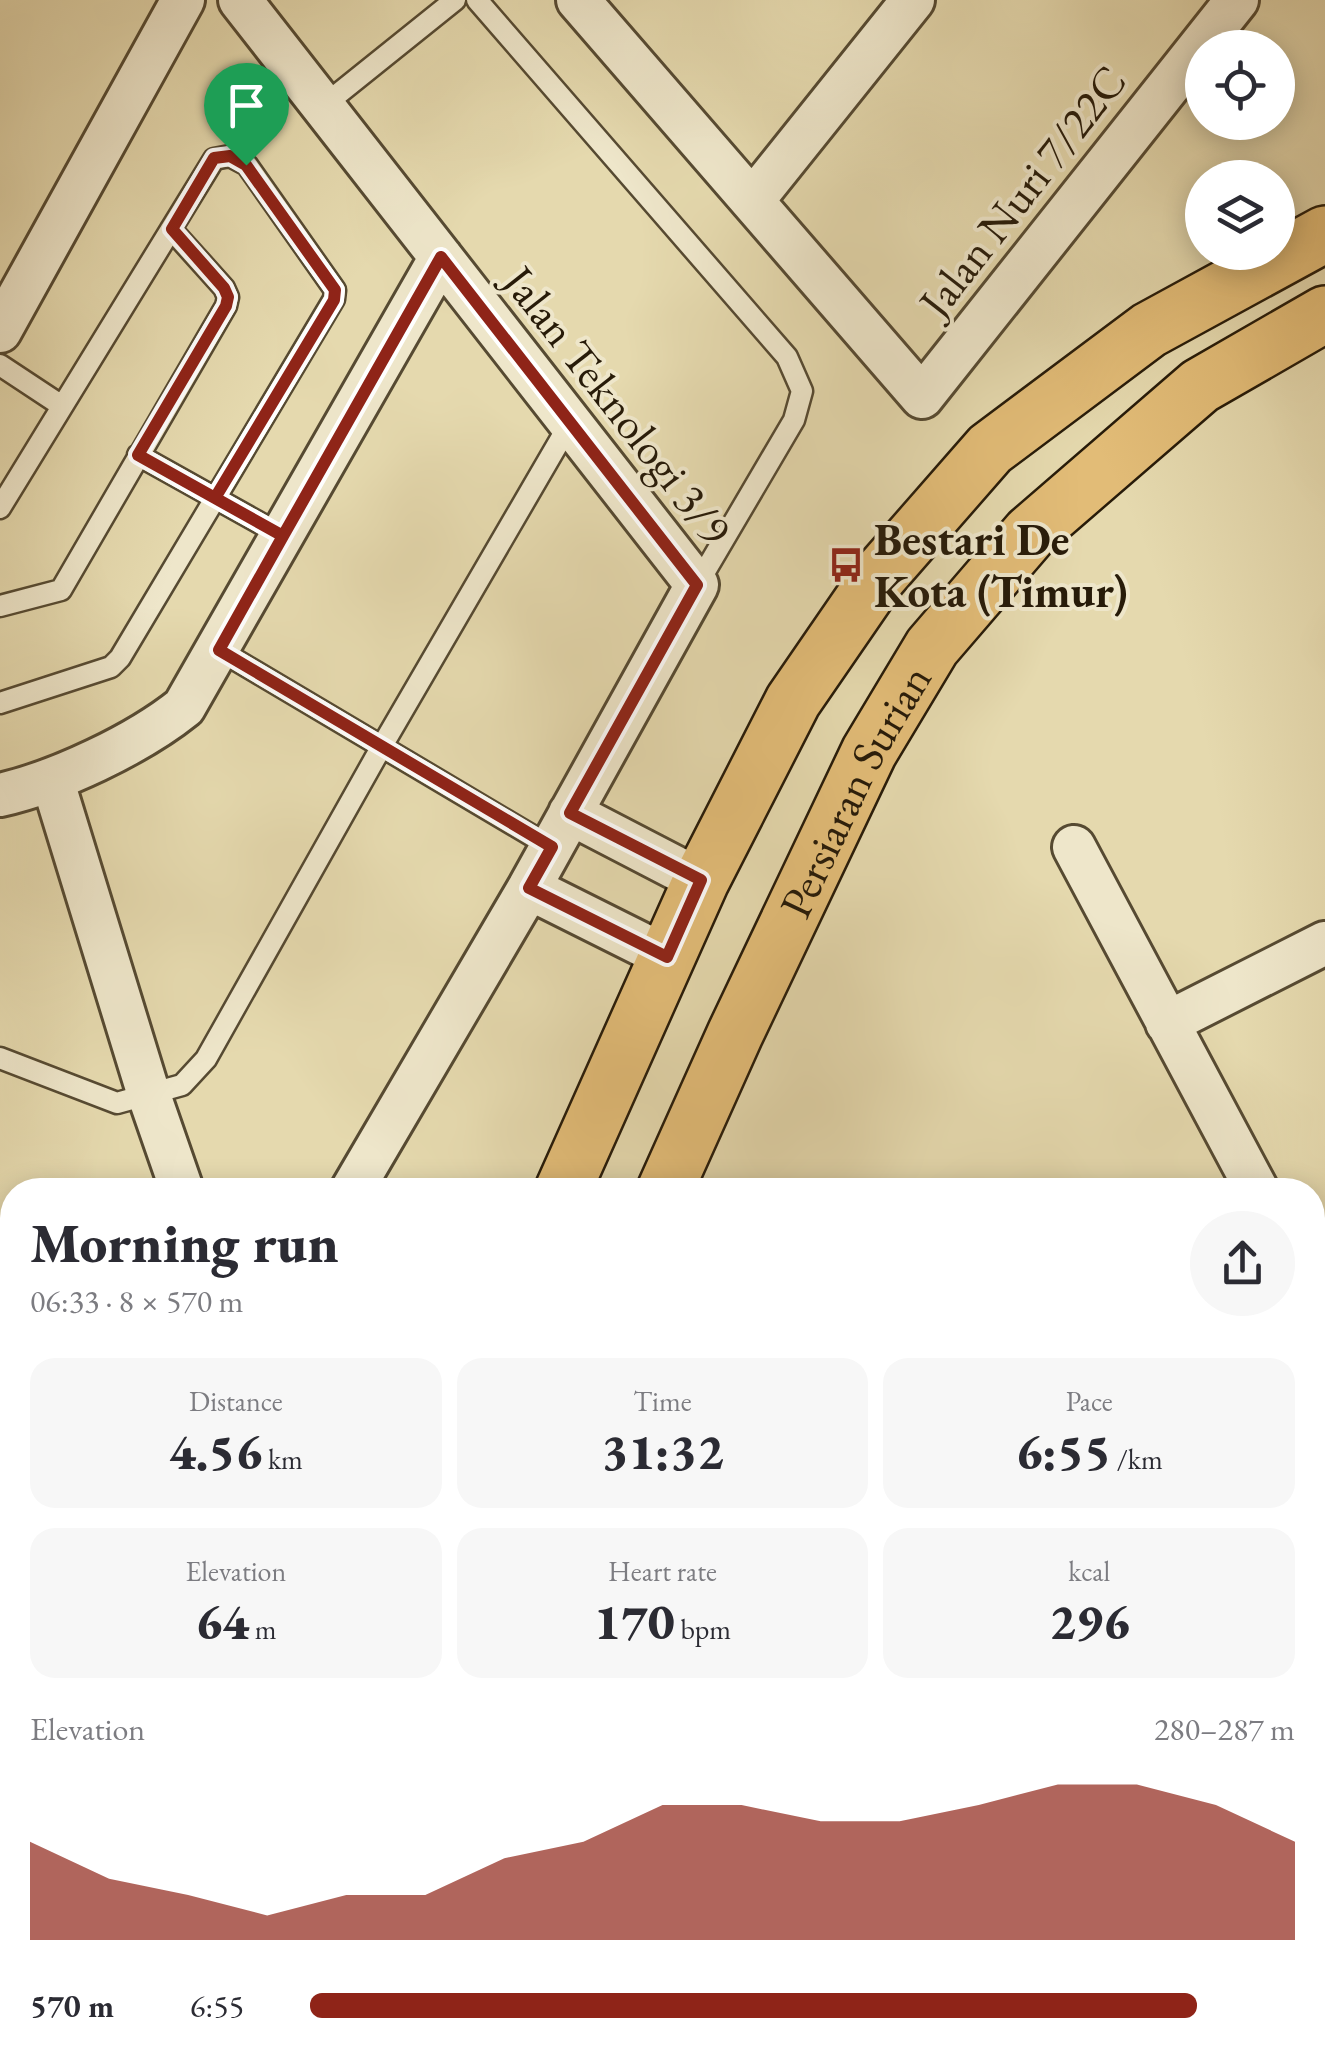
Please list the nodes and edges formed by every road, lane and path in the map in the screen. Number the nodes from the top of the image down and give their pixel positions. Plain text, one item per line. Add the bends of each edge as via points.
1 (182, 0) edge
2 (240, 0) edge
3 (455, 0) edge
4 (477, 0) edge
5 (914, 0) edge
6 (1237, 0) edge
7 (591, 5) edge
8 (323, 106) junction
9 (752, 201) junction
10 (172, 229) junction
11 (1325, 234) edge
12 (441, 257) junction
13 (1325, 314) edge
14 (0, 331) edge
15 (0, 366) edge
16 (62, 406) junction
17 (570, 423) junction
18 (138, 455) junction
19 (215, 498) junction
20 (0, 508) edge
21 (283, 536) junction
22 (697, 585) junction
23 (0, 606) edge
24 (219, 650) junction
25 (0, 703) edge
26 (382, 746) junction
27 (52, 778) junction
28 (0, 794) edge
29 (561, 830) junction
30 (1074, 847) dead end
31 (701, 880) junction
32 (529, 888) junction
33 (1325, 943) edge
34 (667, 957) junction
35 (1166, 1023) junction
36 (0, 1058) edge
37 (149, 1094) junction
38 (178, 1178) edge
39 (359, 1178) edge
40 (568, 1178) edge
41 (671, 1178) edge
42 (1250, 1178) edge

1 - 14 street
2 - 8 street, Jalan Teknologi 3/9
3 - 8 lane
4 - 22 lane via 787,357 802,390 794,420
5 - 9 street
6 - 9 street, Jalan Nuri 7/22C via 922,397
7 - 9 street
8 - 12 street, Jalan Teknologi 3/9
10 - 16 lane
10 - 18 lane via 228,297
10 - 19 lane via 214,158 230,156 246,165 335,290
11 - 31 main road, Persiaran Surian via 1149,330 990,449 878,576 793,702
12 - 17 street, Jalan Teknologi 3/9
12 - 21 street, Jalan Teknologi 3/9
13 - 41 main road, Persiaran Surian via 1200,386 1030,533 932,647 869,752
15 - 16 lane
16 - 20 lane
17 - 22 street, Jalan Teknologi 3/9
17 - 26 lane
18 - 19 lane
18 - 23 lane via 61,590
19 - 21 lane
19 - 25 lane via 120,658
21 - 24 street, Jalan Teknologi 3/9
22 - 29 street, Jalan Teknologi 3/9
24 - 26 lane
24 - 27 street, Jalan Teknologi 3/9 via 184,707 160,726
26 - 29 lane
26 - 37 lane via 206,1059 182,1085
27 - 28 street, Jalan Teknologi 3/9
27 - 37 street
29 - 31 street
29 - 32 street, Jalan Teknologi 3/9
30 - 35 street
31 - 34 main road, Persiaran Surian
32 - 34 street
32 - 39 street, Jalan Teknologi 3/9
33 - 35 street
34 - 40 main road, Persiaran Surian
35 - 42 street
36 - 37 lane via 117,1103
37 - 38 street

